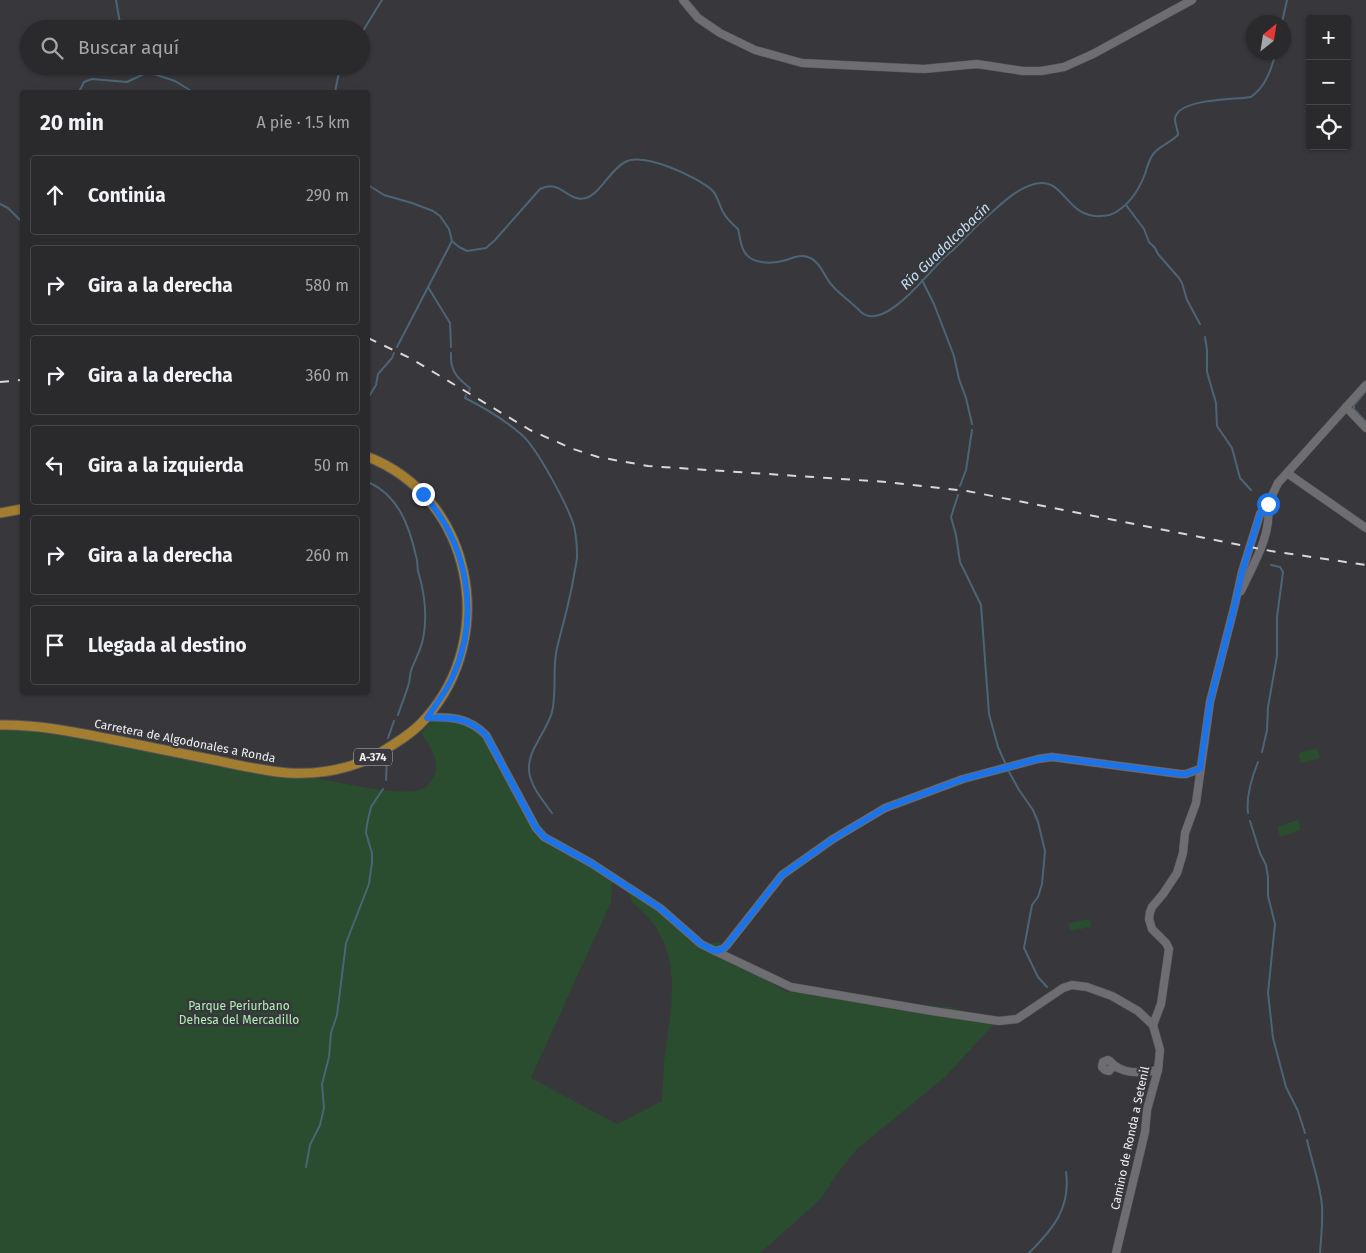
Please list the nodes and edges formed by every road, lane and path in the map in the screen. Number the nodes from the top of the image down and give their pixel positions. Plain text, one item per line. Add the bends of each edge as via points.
1 (683, 0) edge
2 (1192, 0) edge
3 (1366, 385) edge
4 (1346, 408) junction
5 (1366, 428) edge
6 (370, 457) edge
7 (1287, 473) junction
8 (1268, 504) junction
9 (20, 509) edge
10 (0, 513) edge
11 (1366, 528) edge
12 (1235, 604) junction
13 (427, 718) junction
14 (0, 725) edge
15 (1200, 769) junction
16 (715, 951) junction
17 (1153, 1025) junction
18 (1114, 1065) dead end
19 (1158, 1070) junction
20 (1116, 1253) edge

1 - 2 street via 698,18 720,33 755,50 802,63 924,69 977,64 1041,71 1093,54
3 - 4 street
4 - 5 street
4 - 7 street
6 - 13 main road, Carretera de Algodonales a Ronda / A-374 via 395,470 423,494 445,522 461,559 468,596 462,649 453,676
7 - 8 street
7 - 11 street
8 - 12 street via 1260,514 1251,541
8 - 12 street via 1263,546
9 - 10 main road
12 - 15 street via 1210,702
13 - 14 main road, Carretera de Algodonales a Ronda / A-374 via 407,737 366,760 321,773 305,774 279,773 72,731
13 - 16 street via 442,717 476,725 486,735 536,828 544,837 660,908 701,944
15 - 16 street via 1180,774 1052,757 963,779 885,808 782,875 727,945
15 - 17 street via 1196,803 1185,833 1184,853 1177,873 1150,912 1152,929 1169,949 1161,1004
16 - 17 street via 791,986 999,1021 1018,1019 1063,988 1072,985 1087,987 1112,996 1138,1011
17 - 19 street, Camino de Ronda a Setenil via 1160,1050
18 - 19 street via 1136,1073
19 - 20 street, Camino de Ronda a Setenil

